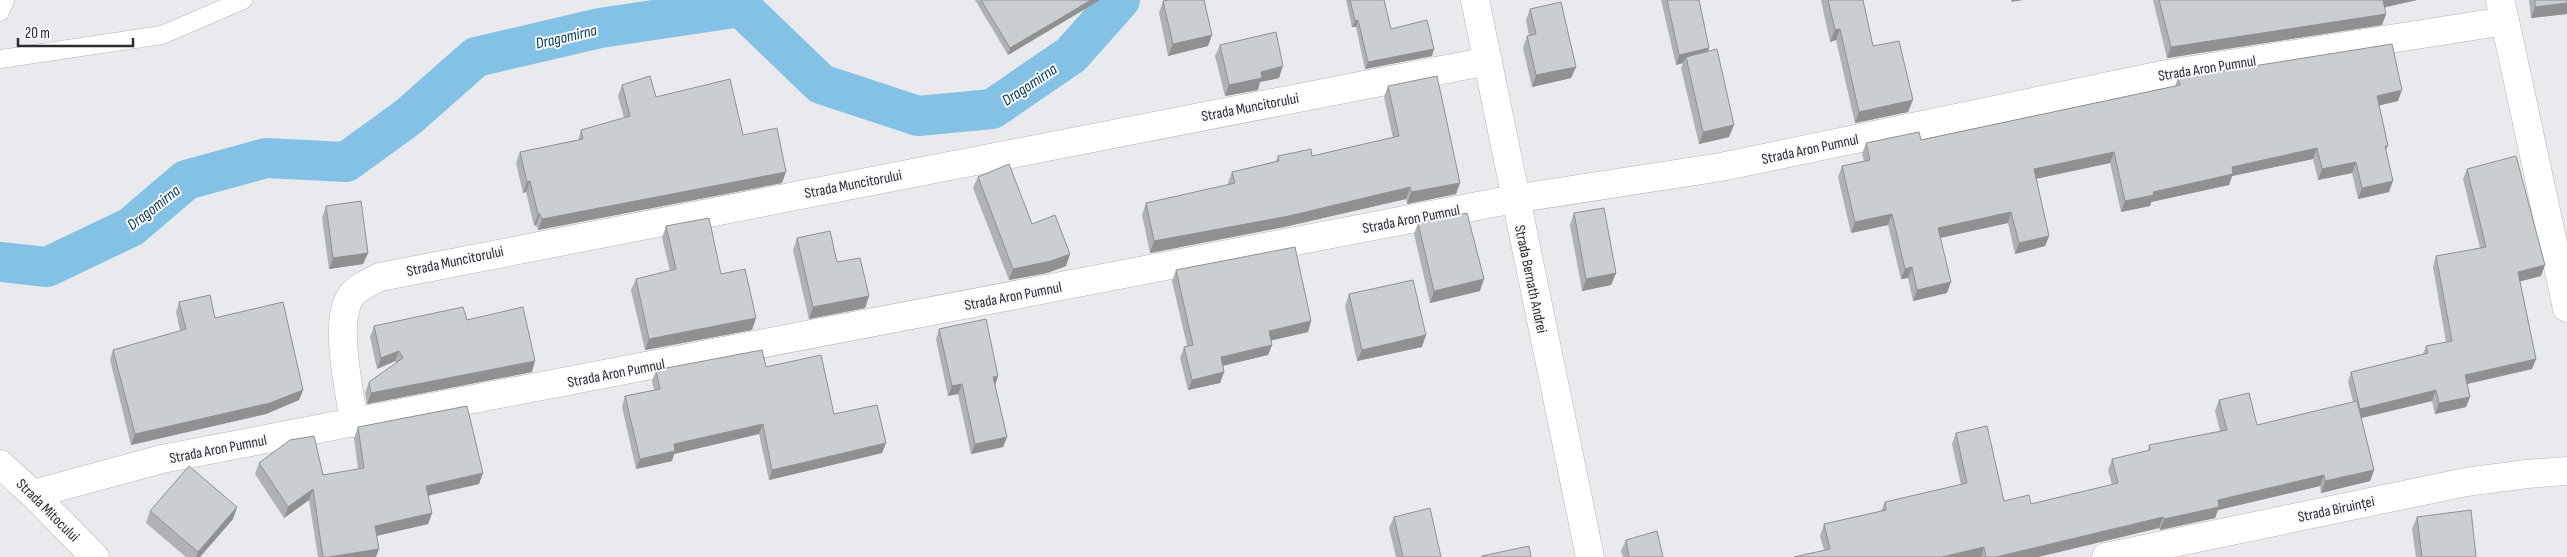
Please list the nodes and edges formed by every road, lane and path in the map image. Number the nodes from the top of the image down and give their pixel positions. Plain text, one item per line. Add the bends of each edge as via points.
1 (4, 0) edge
2 (243, 0) edge
3 (1480, 1) edge
4 (2502, 10) edge
5 (0, 12) edge
6 (0, 59) edge
7 (1488, 61) junction
8 (1514, 199) junction
9 (2567, 308) edge
10 (354, 423) junction
11 (0, 464) edge
12 (2567, 471) edge
13 (33, 494) junction
14 (95, 557) edge
15 (1590, 557) edge
16 (2106, 557) edge

1 - 5 lane
2 - 6 lane via 162,35
3 - 7 street, Strada Bernath Andrei
4 - 8 street, Strada Aron Pumnul via 2166,74 1721,167
4 - 9 street, Strada Aron Pumnul
7 - 8 street, Strada Bernath Andrei
7 - 10 street, Strada Muncitorului via 380,277 364,284 352,295 343,312
8 - 10 street, Strada Aron Pumnul
8 - 15 street, Strada Bernath Andrei
10 - 13 street, Strada Aron Pumnul via 162,459
11 - 13 street, Strada Mitocului
12 - 16 street, Strada Biruinței via 2466,482
13 - 14 street, Strada Mitocului

